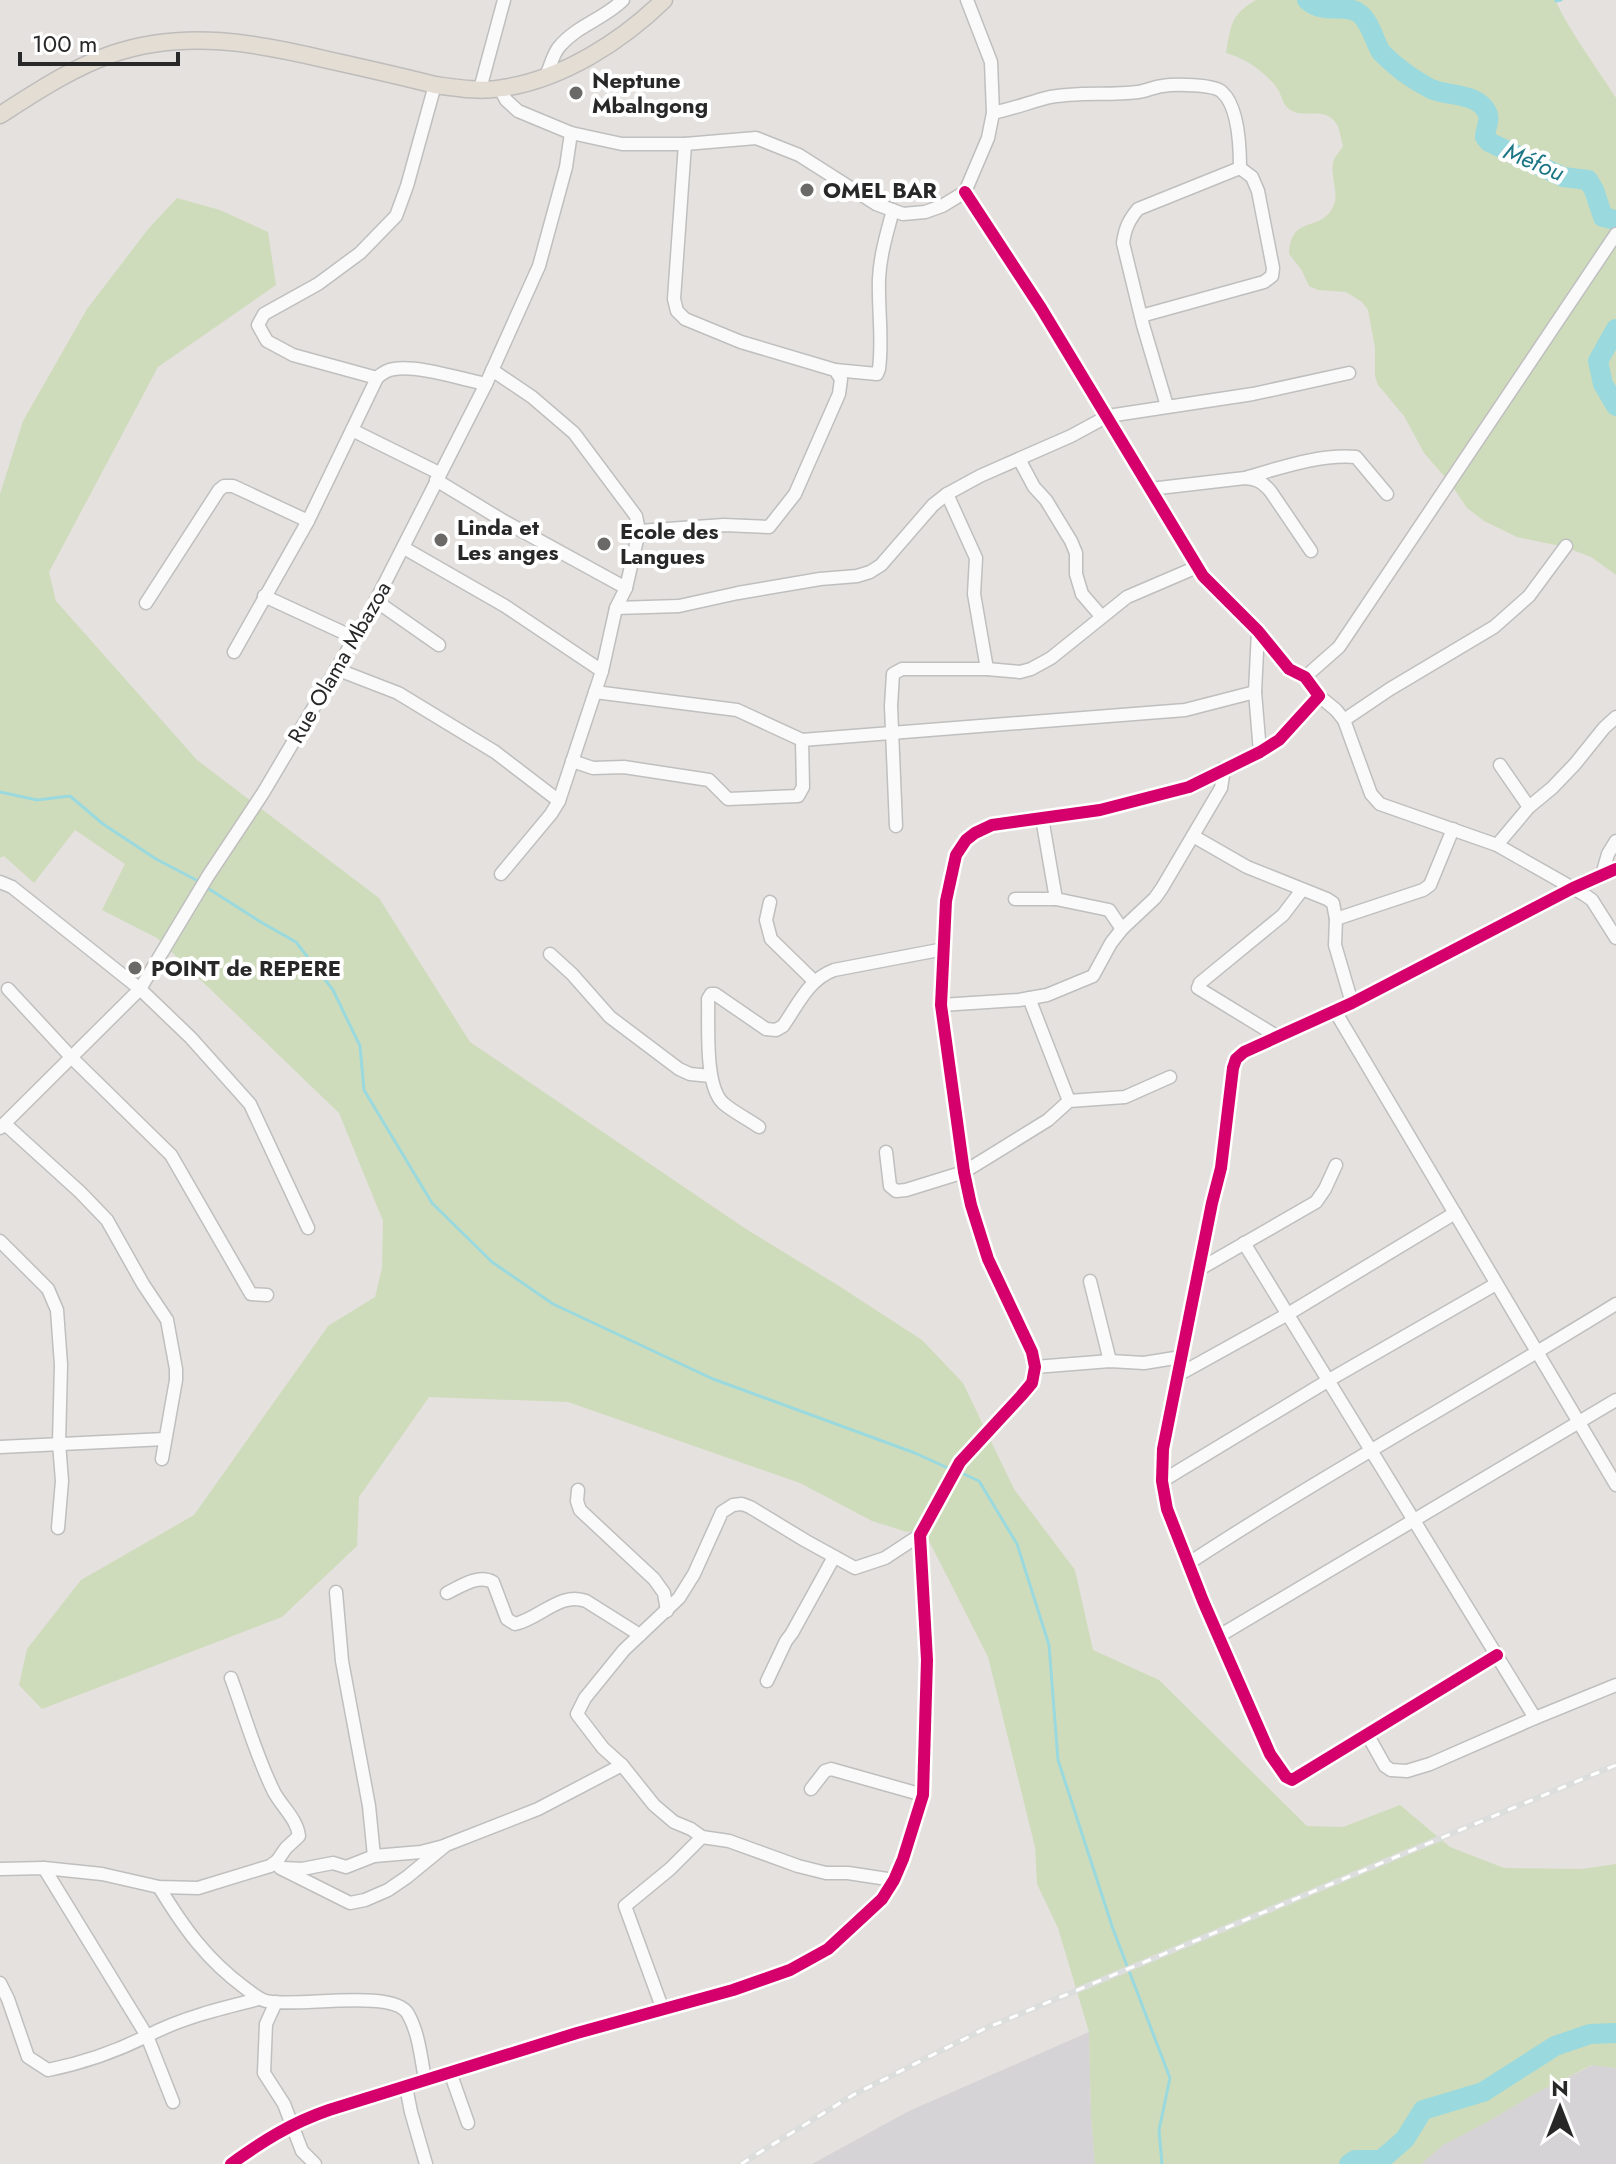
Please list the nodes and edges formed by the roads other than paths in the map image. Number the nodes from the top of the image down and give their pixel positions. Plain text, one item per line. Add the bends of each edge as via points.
1 (504, 0) edge
2 (623, 0) edge
3 (664, 0) edge
4 (967, 0) edge
5 (546, 76) junction
6 (435, 85) junction
7 (480, 89) junction
8 (500, 89) junction
9 (993, 113) junction
10 (0, 115) edge
11 (571, 133) junction
12 (685, 144) junction
13 (1240, 168) junction
14 (965, 192) junction
15 (893, 210) junction
16 (1616, 234) edge
17 (1141, 316) junction
18 (492, 370) junction
19 (835, 370) junction
20 (1349, 373) dead end
21 (377, 378) junction
22 (486, 384) junction
23 (1167, 406) junction
24 (1108, 416) junction
25 (352, 430) junction
26 (1019, 459) junction
27 (438, 477) junction
28 (1245, 478) junction
29 (1150, 489) junction
30 (947, 494) junction
31 (1387, 494) dead end
32 (308, 521) junction
33 (639, 531) junction
34 (1566, 546) dead end
35 (404, 548) junction
36 (1311, 551) dead end
37 (1197, 567) junction
38 (626, 588) junction
39 (264, 596) junction
40 (376, 601) junction
41 (146, 603) dead end
42 (616, 608) junction
43 (1101, 616) junction
44 (1258, 631) junction
45 (355, 638) junction
46 (439, 645) dead end
47 (234, 652) dead end
48 (336, 669) junction
49 (987, 669) junction
50 (602, 671) junction
51 (1305, 677) junction
52 (595, 692) junction
53 (1255, 692) junction
54 (1319, 696) junction
55 (1616, 717) edge
56 (1344, 720) junction
57 (893, 732) junction
58 (802, 740) junction
59 (1260, 752) junction
60 (572, 761) junction
61 (1500, 765) dead end
62 (1222, 769) junction
63 (559, 801) junction
64 (1529, 807) junction
65 (1042, 818) junction
66 (896, 826) dead end
67 (1453, 829) junction
68 (1193, 836) junction
69 (1616, 841) edge
70 (1497, 845) junction
71 (1616, 869) edge
72 (501, 874) dead end
73 (1602, 875) junction
74 (0, 882) edge
75 (1573, 888) junction
76 (1302, 890) junction
77 (1015, 899) dead end
78 (1056, 899) junction
79 (770, 902) dead end
80 (1336, 919) junction
81 (1122, 929) junction
82 (1616, 938) edge
83 (944, 949) junction
84 (550, 954) dead end
85 (814, 981) junction
86 (8, 989) dead end
87 (140, 989) junction
88 (1029, 998) junction
89 (1352, 1003) junction
90 (941, 1005) junction
91 (1335, 1011) junction
92 (1278, 1037) junction
93 (72, 1058) junction
94 (711, 1076) junction
95 (1170, 1077) dead end
96 (1069, 1101) junction
97 (2, 1126) edge
98 (759, 1127) dead end
99 (886, 1152) dead end
100 (1336, 1165) dead end
101 (964, 1172) junction
102 (1455, 1213) junction
103 (308, 1228) dead end
104 (0, 1241) edge
105 (1244, 1243) junction
106 (1198, 1270) junction
107 (1090, 1281) dead end
108 (1496, 1284) junction
109 (267, 1295) dead end
110 (1616, 1304) edge
111 (1288, 1314) junction
112 (1537, 1353) junction
113 (1181, 1357) junction
114 (1110, 1361) junction
115 (1035, 1367) junction
116 (1178, 1375) junction
117 (1329, 1380) junction
118 (1616, 1400) edge
119 (1579, 1423) junction
120 (165, 1439) junction
121 (59, 1443) junction
122 (0, 1447) edge
123 (1372, 1450) junction
124 (162, 1459) dead end
125 (1162, 1481) junction
126 (1616, 1485) edge
127 (578, 1490) dead end
128 (1415, 1520) junction
129 (58, 1528) dead end
130 (920, 1535) junction
131 (834, 1557) junction
132 (1189, 1563) junction
133 (336, 1592) dead end
134 (447, 1593) dead end
135 (667, 1611) junction
136 (640, 1635) junction
137 (1219, 1636) junction
138 (1497, 1655) junction
139 (231, 1678) dead end
140 (767, 1681) dead end
141 (1616, 1685) edge
142 (1535, 1718) junction
143 (1367, 1734) junction
144 (622, 1765) junction
145 (811, 1789) dead end
146 (923, 1795) junction
147 (702, 1837) junction
148 (446, 1845) junction
149 (374, 1856) junction
150 (279, 1865) junction
151 (44, 1868) junction
152 (0, 1869) edge
153 (894, 1880) junction
154 (159, 1887) junction
155 (0, 1983) edge
156 (259, 1999) junction
157 (276, 2002) junction
158 (663, 2010) junction
159 (147, 2036) junction
160 (450, 2072) junction
161 (425, 2079) junction
162 (406, 2087) junction
163 (173, 2102) dead end
164 (468, 2123) dead end
165 (291, 2126) junction
166 (231, 2164) edge
167 (315, 2164) edge
168 (426, 2164) edge

1 - 7 street
2 - 5 street via 569,37 557,49
3 - 5 main road via 614,43
4 - 9 street via 991,62
5 - 8 main road
6 - 7 main road
6 - 10 main road via 277,48 195,40 154,44 84,65
6 - 21 street via 396,216 360,253 264,314 258,325 267,341 293,355
7 - 8 main road
8 - 11 street via 518,111
9 - 13 street via 1072,94 1213,87 1224,92 1233,112
9 - 14 street
11 - 12 street via 622,144
11 - 18 street, Rue Olama Mbazoa via 547,242
12 - 15 street via 756,138 799,155
12 - 19 street via 677,311 741,342
13 - 17 street via 1138,209 1128,221 1123,243
13 - 17 street via 1258,191 1272,276
14 - 15 street via 925,212
14 - 24 street
15 - 19 street via 881,255 879,369 877,374
16 - 51 street via 1339,647
17 - 23 street
18 - 22 street, Rue Olama Mbazoa
18 - 33 street via 574,433 636,516
19 - 33 street via 841,379 839,394 795,494 769,527
20 - 23 street
21 - 22 street via 393,369 412,369
21 - 25 street
22 - 27 street, Rue Olama Mbazoa
23 - 24 street
24 - 26 street
24 - 29 street
25 - 27 street
25 - 32 street
26 - 30 street
26 - 43 street via 1071,541 1082,594
27 - 35 street, Rue Olama Mbazoa
27 - 38 street via 502,520
28 - 29 street
28 - 31 street via 1338,456 1356,457
28 - 36 street via 1264,483
29 - 37 street
30 - 42 street via 870,572 679,606
30 - 49 street via 976,558 974,594
32 - 39 street
32 - 41 street via 224,486
33 - 38 street
34 - 56 street via 1529,596 1494,627
35 - 40 street, Rue Olama Mbazoa
35 - 50 street via 505,606
37 - 43 street via 1127,597
37 - 44 street
38 - 42 street
39 - 45 street
39 - 47 street
40 - 45 street, Rue Olama Mbazoa
40 - 46 street
42 - 50 street
43 - 49 street via 1031,669
44 - 51 street via 1289,669
44 - 53 street
45 - 48 street, Rue Olama Mbazoa
48 - 63 street via 406,697 495,752
48 - 87 street, Rue Olama Mbazoa
49 - 57 street via 902,669 893,674
50 - 52 street
51 - 54 street
52 - 58 street via 737,710
52 - 60 street
53 - 57 street via 1185,710
53 - 59 street
54 - 56 street
54 - 59 street via 1279,740
55 - 64 street
56 - 67 street via 1371,794 1380,804
57 - 58 street
57 - 66 street
58 - 60 street via 803,787 798,796 728,799 709,780 624,767 593,768
59 - 62 street
60 - 63 street
61 - 64 street
62 - 65 street via 1189,787 1100,810
62 - 68 street via 1221,788
63 - 72 street
64 - 70 street
65 - 78 street
65 - 83 street via 992,825 966,840 949,881
67 - 70 street
67 - 80 street via 1430,885
68 - 76 street
68 - 81 street via 1155,898
69 - 73 street
70 - 75 street
71 - 73 street
73 - 75 street
74 - 87 street
75 - 82 street via 1592,900
75 - 89 street
76 - 80 street via 1333,903
76 - 92 street via 1283,915 1198,988
77 - 78 street
78 - 81 street via 1109,910
79 - 85 street via 766,920 771,939
80 - 89 street via 1335,945
81 - 88 street via 1093,976
83 - 85 street via 834,970
83 - 90 street
84 - 94 street via 610,1017 679,1069
85 - 94 street via 776,1030 711,994
86 - 93 street
87 - 93 street, Rue Olama Mbazoa
87 - 103 street via 250,1104
88 - 90 street
88 - 96 street
89 - 91 street
90 - 101 street
91 - 92 street
91 - 102 street
92 - 106 street via 1236,1059 1221,1168
93 - 97 street, Rue Olama Mbazoa
93 - 109 street via 171,1155 251,1294
94 - 98 street via 723,1103
95 - 96 street via 1125,1097
96 - 101 street
97 - 120 street via 107,1220 167,1320 176,1380
99 - 101 street via 890,1186 896,1191
100 - 105 street via 1316,1202
101 - 115 street via 988,1259
102 - 108 street
102 - 111 street
104 - 121 street via 48,1289 57,1310
105 - 106 street
105 - 111 street
106 - 113 street
107 - 114 street
108 - 112 street
108 - 117 street
110 - 112 street
111 - 116 street
111 - 117 street
112 - 119 street
112 - 123 street
113 - 114 street
113 - 116 street
114 - 115 street
115 - 130 street via 1032,1383 960,1462
116 - 125 street
117 - 123 street
117 - 125 street
118 - 119 street
119 - 126 street
119 - 128 street
120 - 121 street
120 - 124 street
121 - 122 street
121 - 129 street
123 - 128 street
123 - 132 street
125 - 132 street via 1167,1509
127 - 135 street via 580,1510 654,1579
128 - 137 street
128 - 138 street
130 - 131 street via 885,1558 855,1568
130 - 146 street via 927,1660
131 - 135 street via 750,1507 733,1505 722,1512 694,1574
131 - 140 street
132 - 137 street
133 - 149 street
134 - 136 street via 489,1579 507,1619 515,1624 577,1597
135 - 136 street
136 - 144 street via 577,1714
137 - 143 street via 1270,1754 1286,1777 1292,1780
138 - 142 street
138 - 143 street
139 - 150 street via 275,1793 298,1825 299,1836
141 - 142 street
142 - 143 street via 1407,1771 1385,1766
144 - 147 street via 664,1815
144 - 148 street via 538,1809
145 - 146 street via 831,1769
146 - 153 street
147 - 153 street via 826,1873
147 - 158 street via 625,1906
148 - 149 street
148 - 150 street via 388,1890 350,1903
149 - 150 street via 346,1867
150 - 154 street via 198,1888
151 - 152 street
151 - 154 street
151 - 159 street
153 - 158 street via 882,1899 828,1949 790,1970
154 - 156 street via 195,1941 221,1970
155 - 159 street via 28,2057 48,2070 80,2064
156 - 157 street
156 - 159 street
157 - 161 street via 351,2000 398,2006 407,2011
157 - 165 street via 266,2024 264,2073
158 - 160 street
159 - 163 street
160 - 161 street
160 - 164 street
161 - 162 street
162 - 165 street
162 - 168 street
165 - 166 street
165 - 167 street via 302,2151

